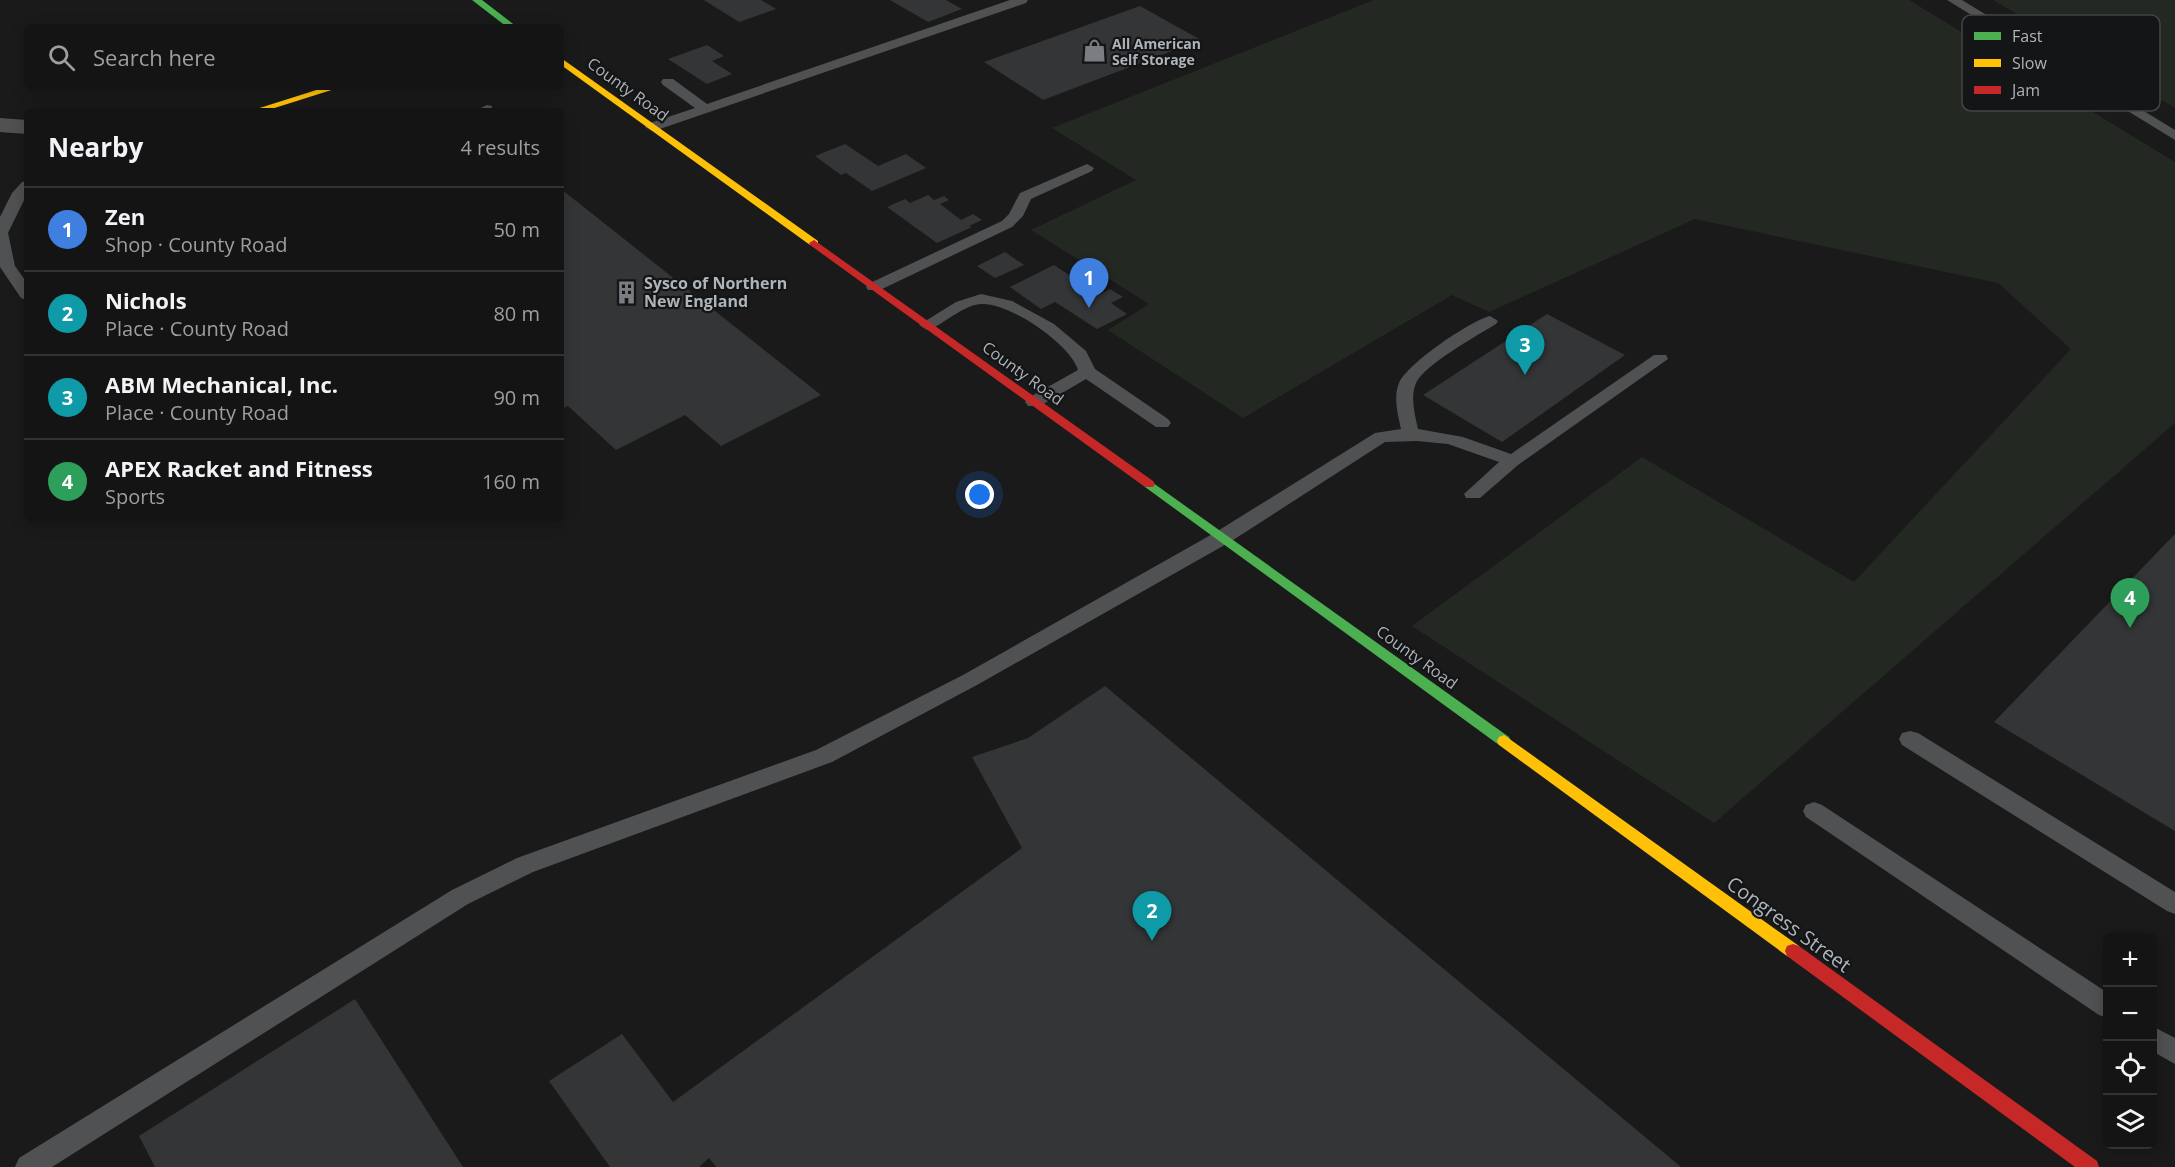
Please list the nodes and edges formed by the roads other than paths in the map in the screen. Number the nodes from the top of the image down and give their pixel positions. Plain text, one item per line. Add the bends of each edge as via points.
1 (476, 0) edge
2 (1022, 0) edge
3 (1953, 0) edge
4 (1977, 15) edge
5 (509, 24) edge
6 (564, 64) edge
7 (668, 82) dead end
8 (326, 90) edge
9 (265, 108) edge
10 (705, 109) junction
11 (2134, 111) edge
12 (0, 125) edge
13 (24, 127) edge
14 (652, 127) junction
15 (2175, 136) edge
16 (1087, 168) dead end
17 (24, 188) edge
18 (0, 233) edge
19 (874, 287) junction
20 (24, 291) edge
21 (1490, 321) dead end
22 (927, 325) junction
23 (1660, 358) dead end
24 (1087, 372) junction
25 (1034, 402) junction
26 (1162, 423) dead end
27 (1410, 433) junction
28 (1512, 461) junction
29 (1473, 494) dead end
30 (1223, 537) junction
31 (1465, 712) joint
32 (1910, 739) dead end
33 (1814, 811) dead end
34 (2175, 904) edge
35 (2103, 1004) edge
36 (2157, 1040) edge
37 (2175, 1052) edge
38 (28, 1167) edge
39 (2090, 1167) edge

1 - 5 main road
2 - 10 lane
3 - 4 lane
6 - 14 main road, County Road
7 - 10 lane
8 - 9 main road
10 - 14 lane
11 - 15 lane
12 - 13 street
14 - 19 main road, County Road
16 - 19 lane via 1024,196 1016,216 1007,224
17 - 18 lane
18 - 20 lane via 7,266
19 - 22 main road, County Road
21 - 27 lane via 1434,357 1408,381 1405,404
22 - 24 lane via 980,299 1000,301 1070,343 1082,357
22 - 25 main road, County Road
23 - 28 lane
24 - 25 lane
24 - 26 lane
25 - 30 main road, County Road
27 - 28 lane via 1454,438
27 - 30 lane via 1381,436
28 - 29 lane
30 - 31 main road, County Road
30 - 38 lane via 970,680 824,756 525,865 460,897
31 - 39 main road, Congress Street
32 - 34 lane
33 - 35 lane
36 - 37 lane

